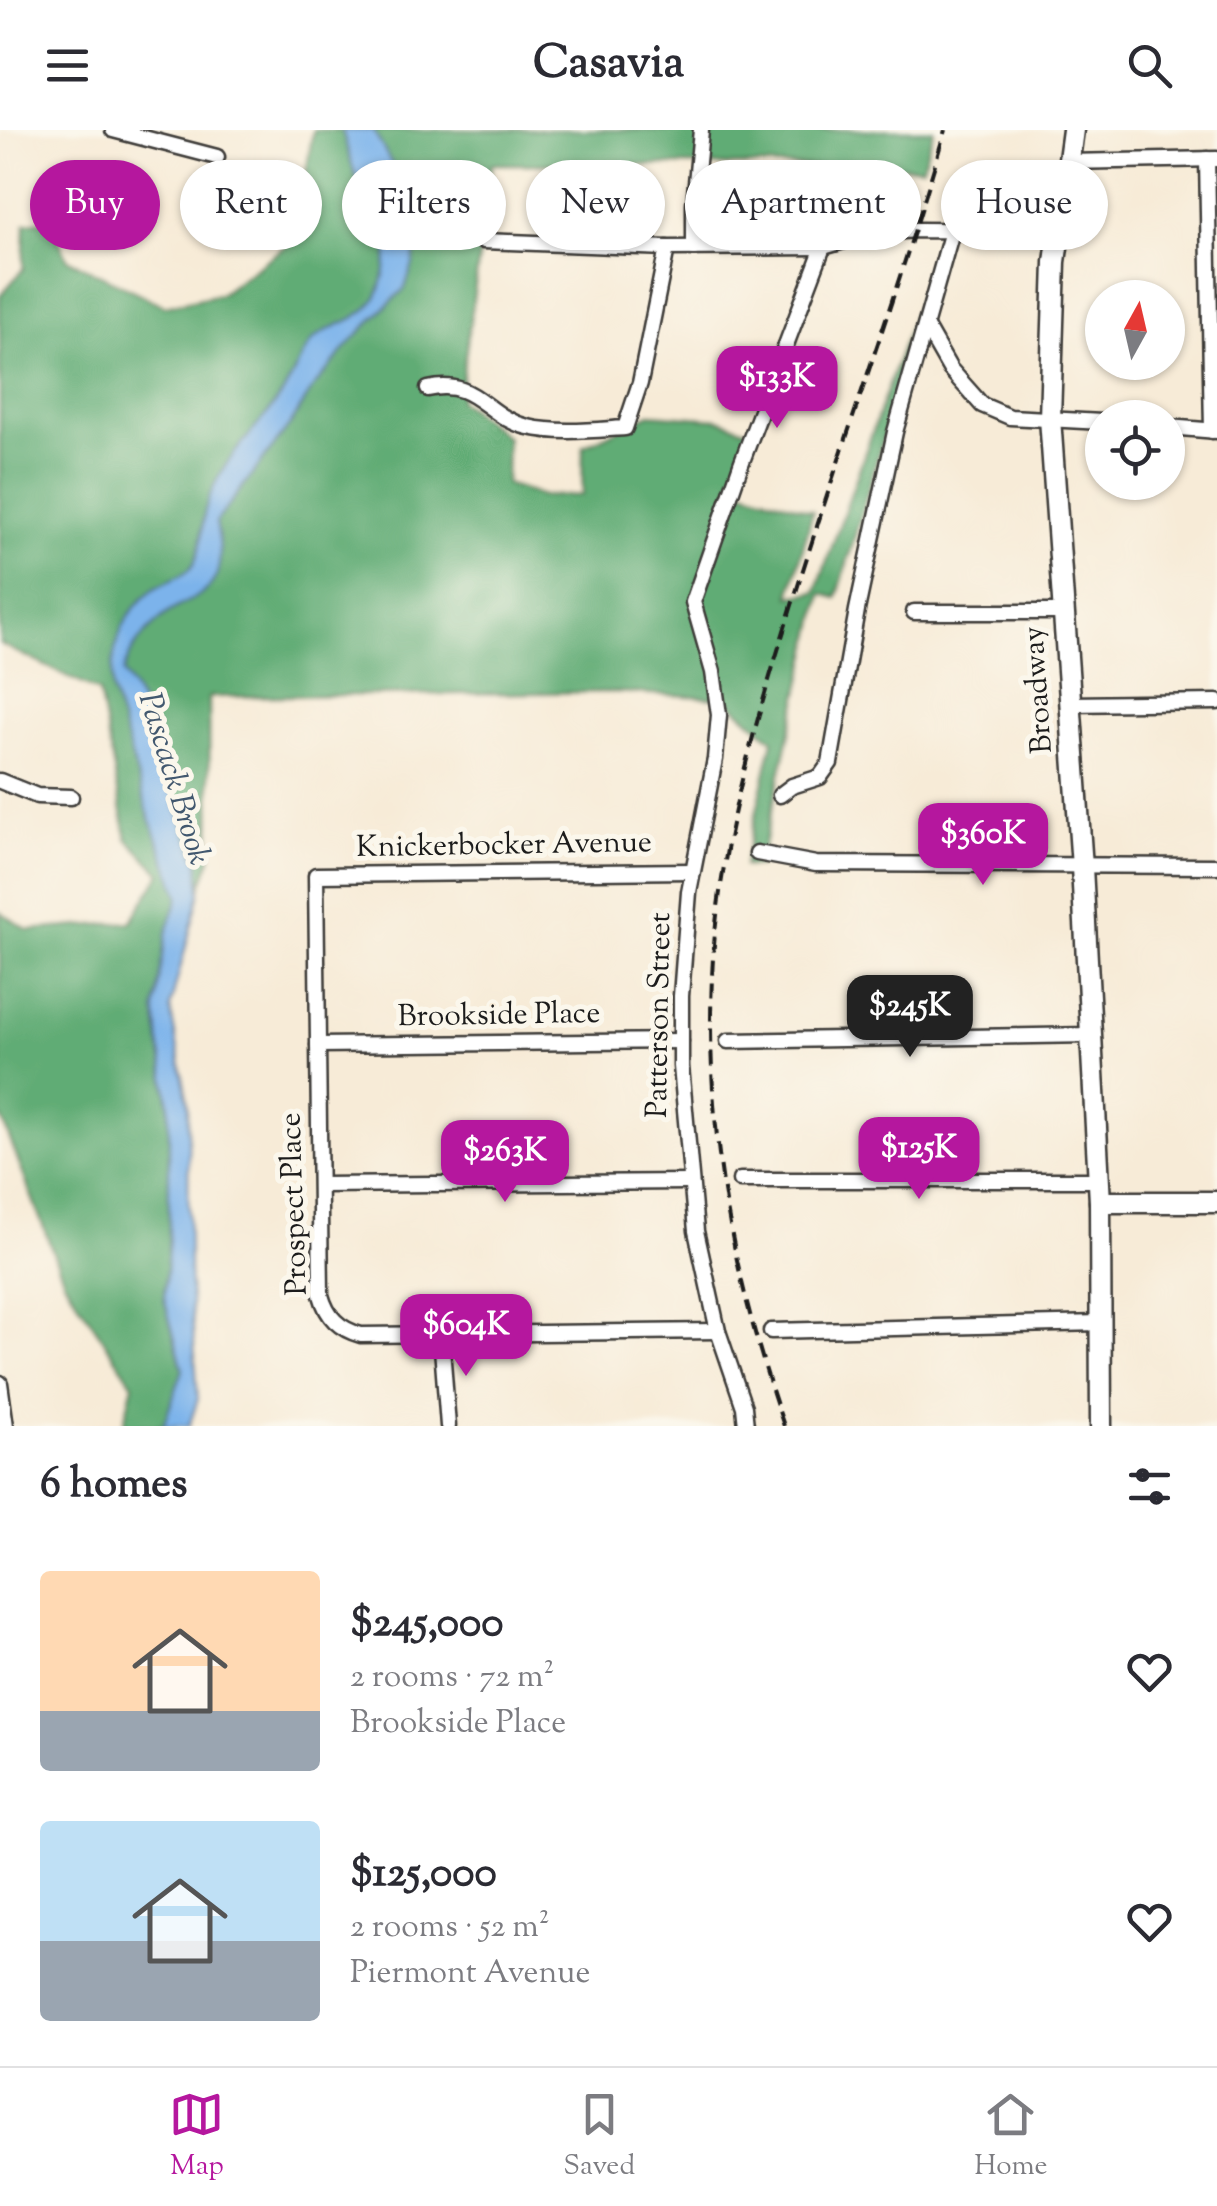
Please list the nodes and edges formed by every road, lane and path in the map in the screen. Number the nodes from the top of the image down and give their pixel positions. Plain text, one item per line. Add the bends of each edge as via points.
1 (113, 130) edge
2 (701, 130) edge
3 (1073, 130) edge
4 (217, 156) dead end
5 (1212, 159) edge
6 (698, 160) edge
7 (1068, 160) edge
8 (1108, 161) edge
9 (506, 242) edge
10 (667, 248) junction
11 (685, 248) edge
12 (822, 250) edge
13 (947, 250) edge
14 (1057, 250) edge
15 (926, 327) junction
16 (428, 390) dead end
17 (1050, 418) junction
18 (1085, 421) edge
19 (1185, 428) edge
20 (1214, 431) edge
21 (914, 612) dead end
22 (1064, 612) junction
23 (1217, 702) edge
24 (1070, 704) junction
25 (0, 781) edge
26 (780, 796) dead end
27 (72, 797) dead end
28 (757, 853) dead end
29 (1217, 866) edge
30 (1082, 868) junction
31 (692, 871) junction
32 (316, 875) joint
33 (1091, 1035) junction
34 (681, 1041) junction
35 (728, 1041) dead end
36 (318, 1045) junction
37 (740, 1180) dead end
38 (1098, 1180) junction
39 (689, 1182) junction
40 (320, 1184) junction
41 (1100, 1202) junction
42 (1217, 1202) edge
43 (1101, 1323) junction
44 (771, 1330) dead end
45 (718, 1331) junction
46 (440, 1334) junction
47 (0, 1383) edge
48 (6, 1426) edge
49 (448, 1426) edge
50 (746, 1426) edge
51 (1101, 1426) edge

1 - 4 street
2 - 6 street
3 - 7 street, Broadway
5 - 8 street
5 - 20 street
9 - 10 street
10 - 11 street
10 - 16 street via 625,428 533,428 506,420 464,388
12 - 31 street, Patterson Street via 693,602 719,715
13 - 15 street
14 - 17 street, Broadway
15 - 17 street via 982,406 1010,417
15 - 26 street via 895,432 830,763 820,778
17 - 18 street
17 - 22 street, Broadway
19 - 20 street
21 - 22 street
22 - 24 street, Broadway
23 - 24 street
24 - 30 street, Broadway
25 - 27 street via 37,796
28 - 30 street via 816,864
29 - 30 street
30 - 33 street, Broadway
31 - 32 street, Knickerbocker Avenue
31 - 34 street, Patterson Street
32 - 36 street, Prospect Place
33 - 35 street
33 - 38 street, Broadway
34 - 36 street, Brookside Place
34 - 39 street, Patterson Street
36 - 40 street, Prospect Place
37 - 38 street
38 - 41 street, Broadway
39 - 40 street
39 - 45 street, Patterson Street
40 - 46 street, Prospect Place via 322,1295 331,1318 361,1335
41 - 42 street
41 - 43 street, Broadway
43 - 44 street
43 - 51 street, Broadway
45 - 46 street, Prospect Place
45 - 50 street, Patterson Street
46 - 49 street
47 - 48 street

